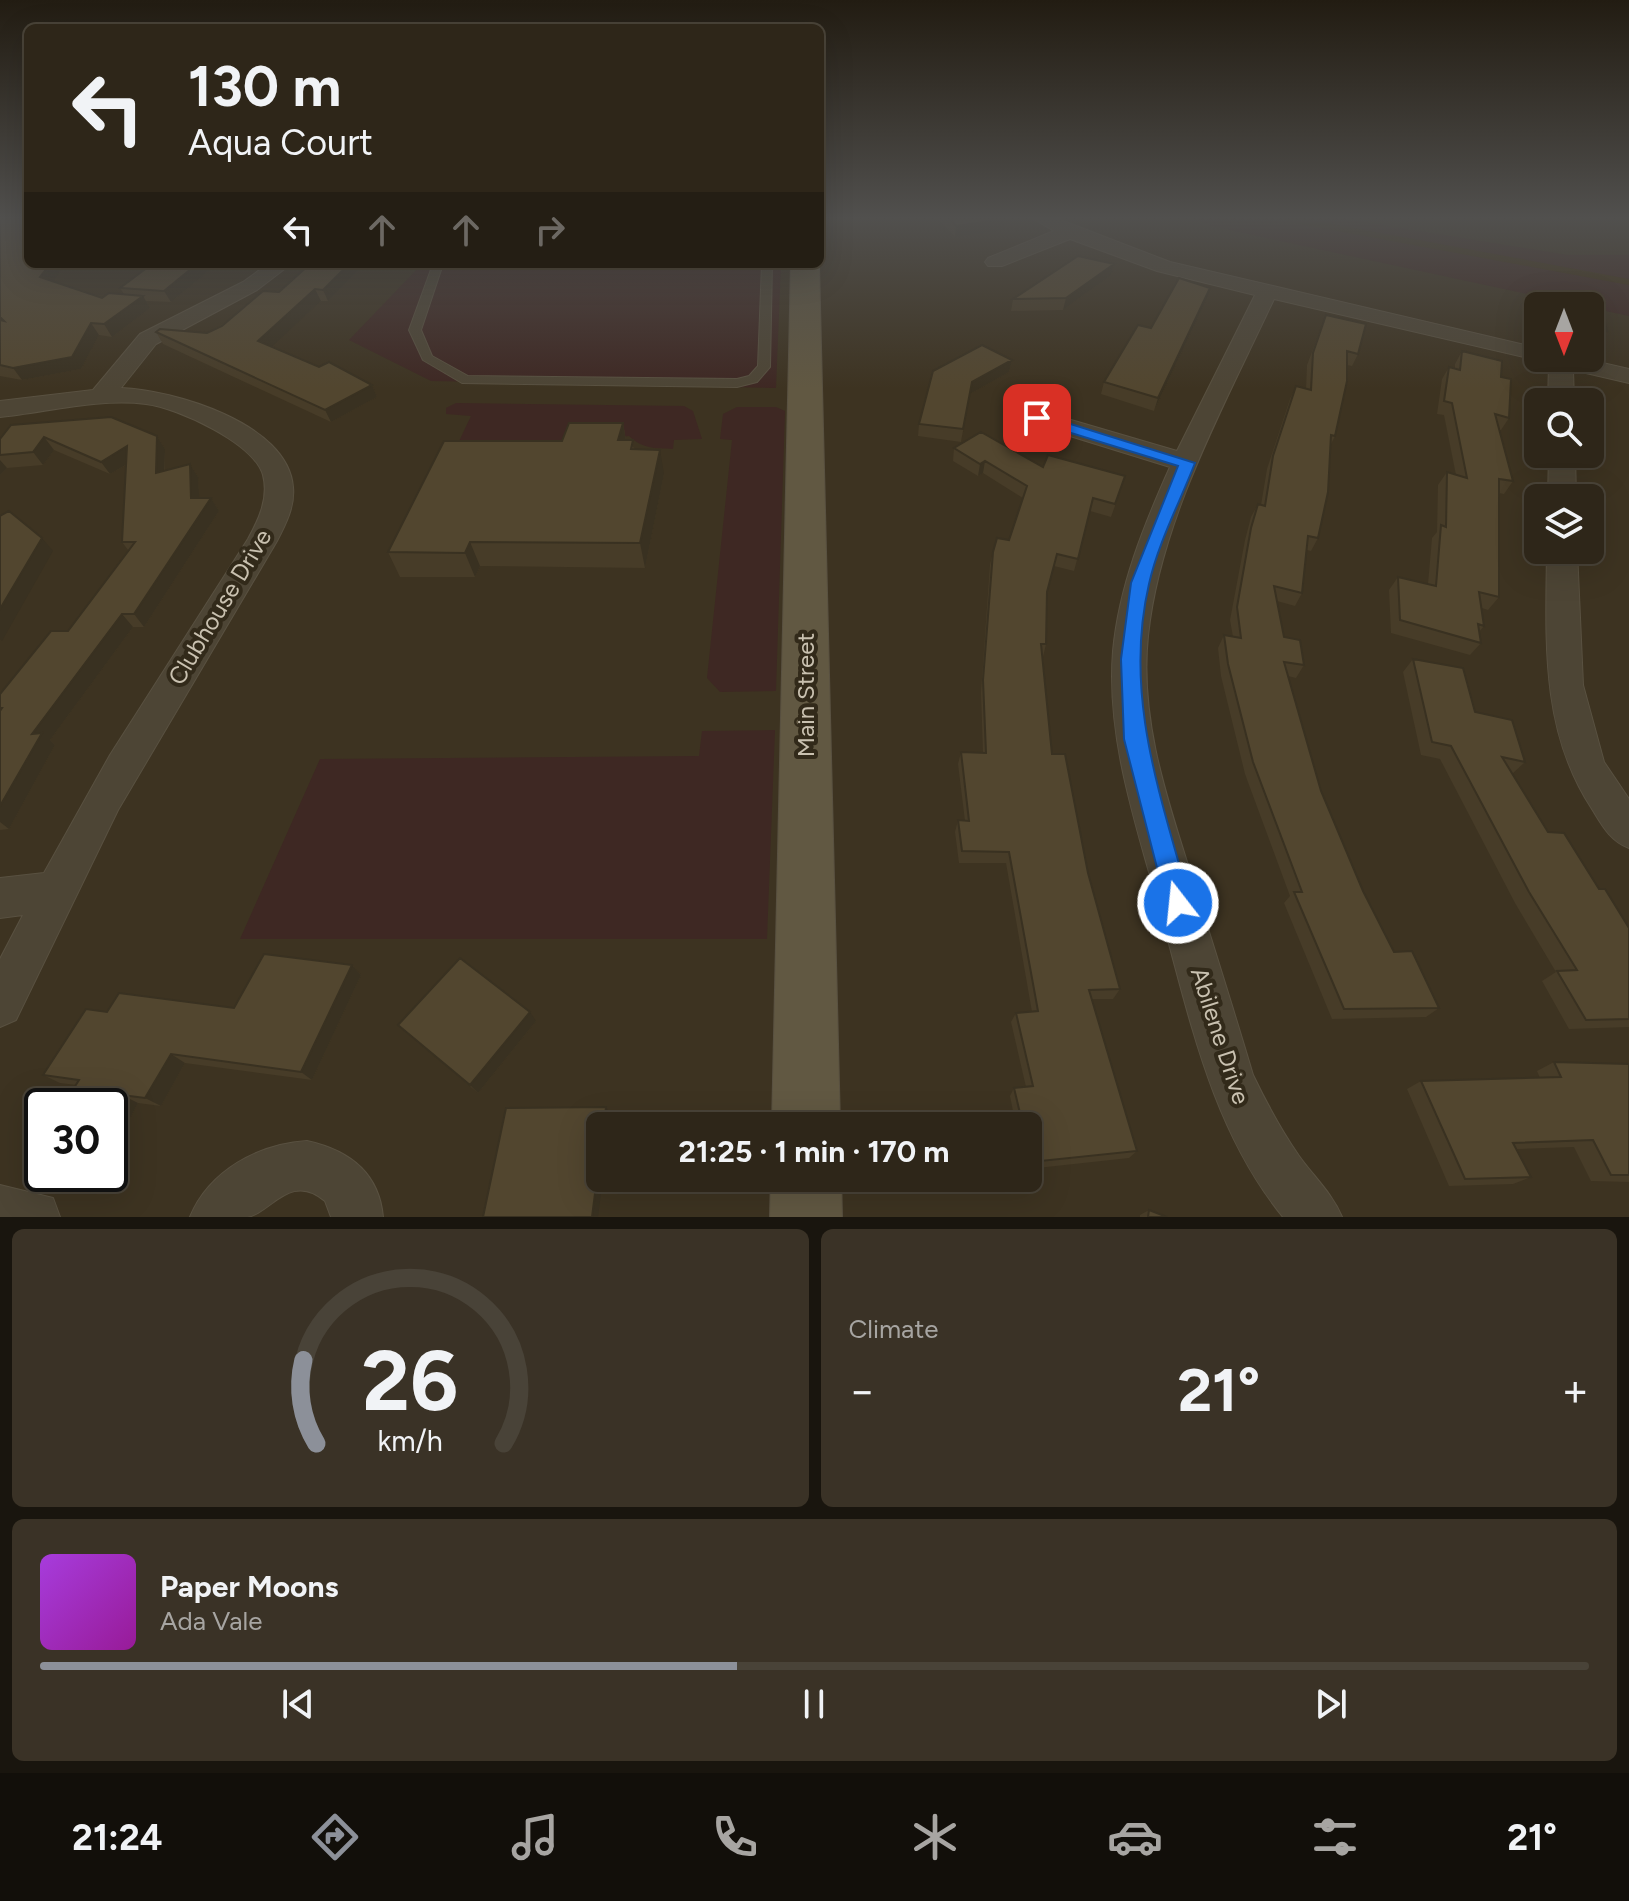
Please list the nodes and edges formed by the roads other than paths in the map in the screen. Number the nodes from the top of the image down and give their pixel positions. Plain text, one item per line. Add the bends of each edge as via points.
1 (264, 276) edge
2 (434, 276) edge
3 (767, 276) edge
4 (805, 276) edge
5 (1200, 276) edge
6 (1267, 292) junction
7 (1524, 352) edge
8 (1604, 370) edge
9 (1629, 376) edge
10 (101, 396) junction
11 (0, 409) edge
12 (1037, 418) dead end
13 (1187, 463) junction
14 (1562, 564) edge
15 (1629, 830) edge
16 (56, 892) junction
17 (0, 898) edge
18 (0, 1004) edge
19 (806, 1112) edge
20 (806, 1192) edge
21 (0, 1211) edge
22 (34, 1217) edge
23 (216, 1217) edge
24 (357, 1217) edge
25 (806, 1217) edge
26 (1316, 1217) edge

1 - 10 street via 148,339
2 - 3 lane via 415,330 427,358 466,380 737,383 753,379 764,367
4 - 19 main road, Main Street
5 - 6 street
6 - 7 street
6 - 13 street, Abilene Drive
8 - 9 street
10 - 11 street, Clubhouse Drive
10 - 16 street, Clubhouse Drive via 161,397 209,414 269,459 277,474 278,499 267,533 162,701
12 - 13 street
13 - 26 street, Abilene Drive via 1140,583 1131,635 1134,739 1231,1080 1253,1130
14 - 15 street via 1568,708 1587,765
16 - 17 street
16 - 18 street, Clubhouse Drive
20 - 25 main road
21 - 22 street
23 - 24 street via 247,1186 275,1171 304,1165 329,1171 348,1187

